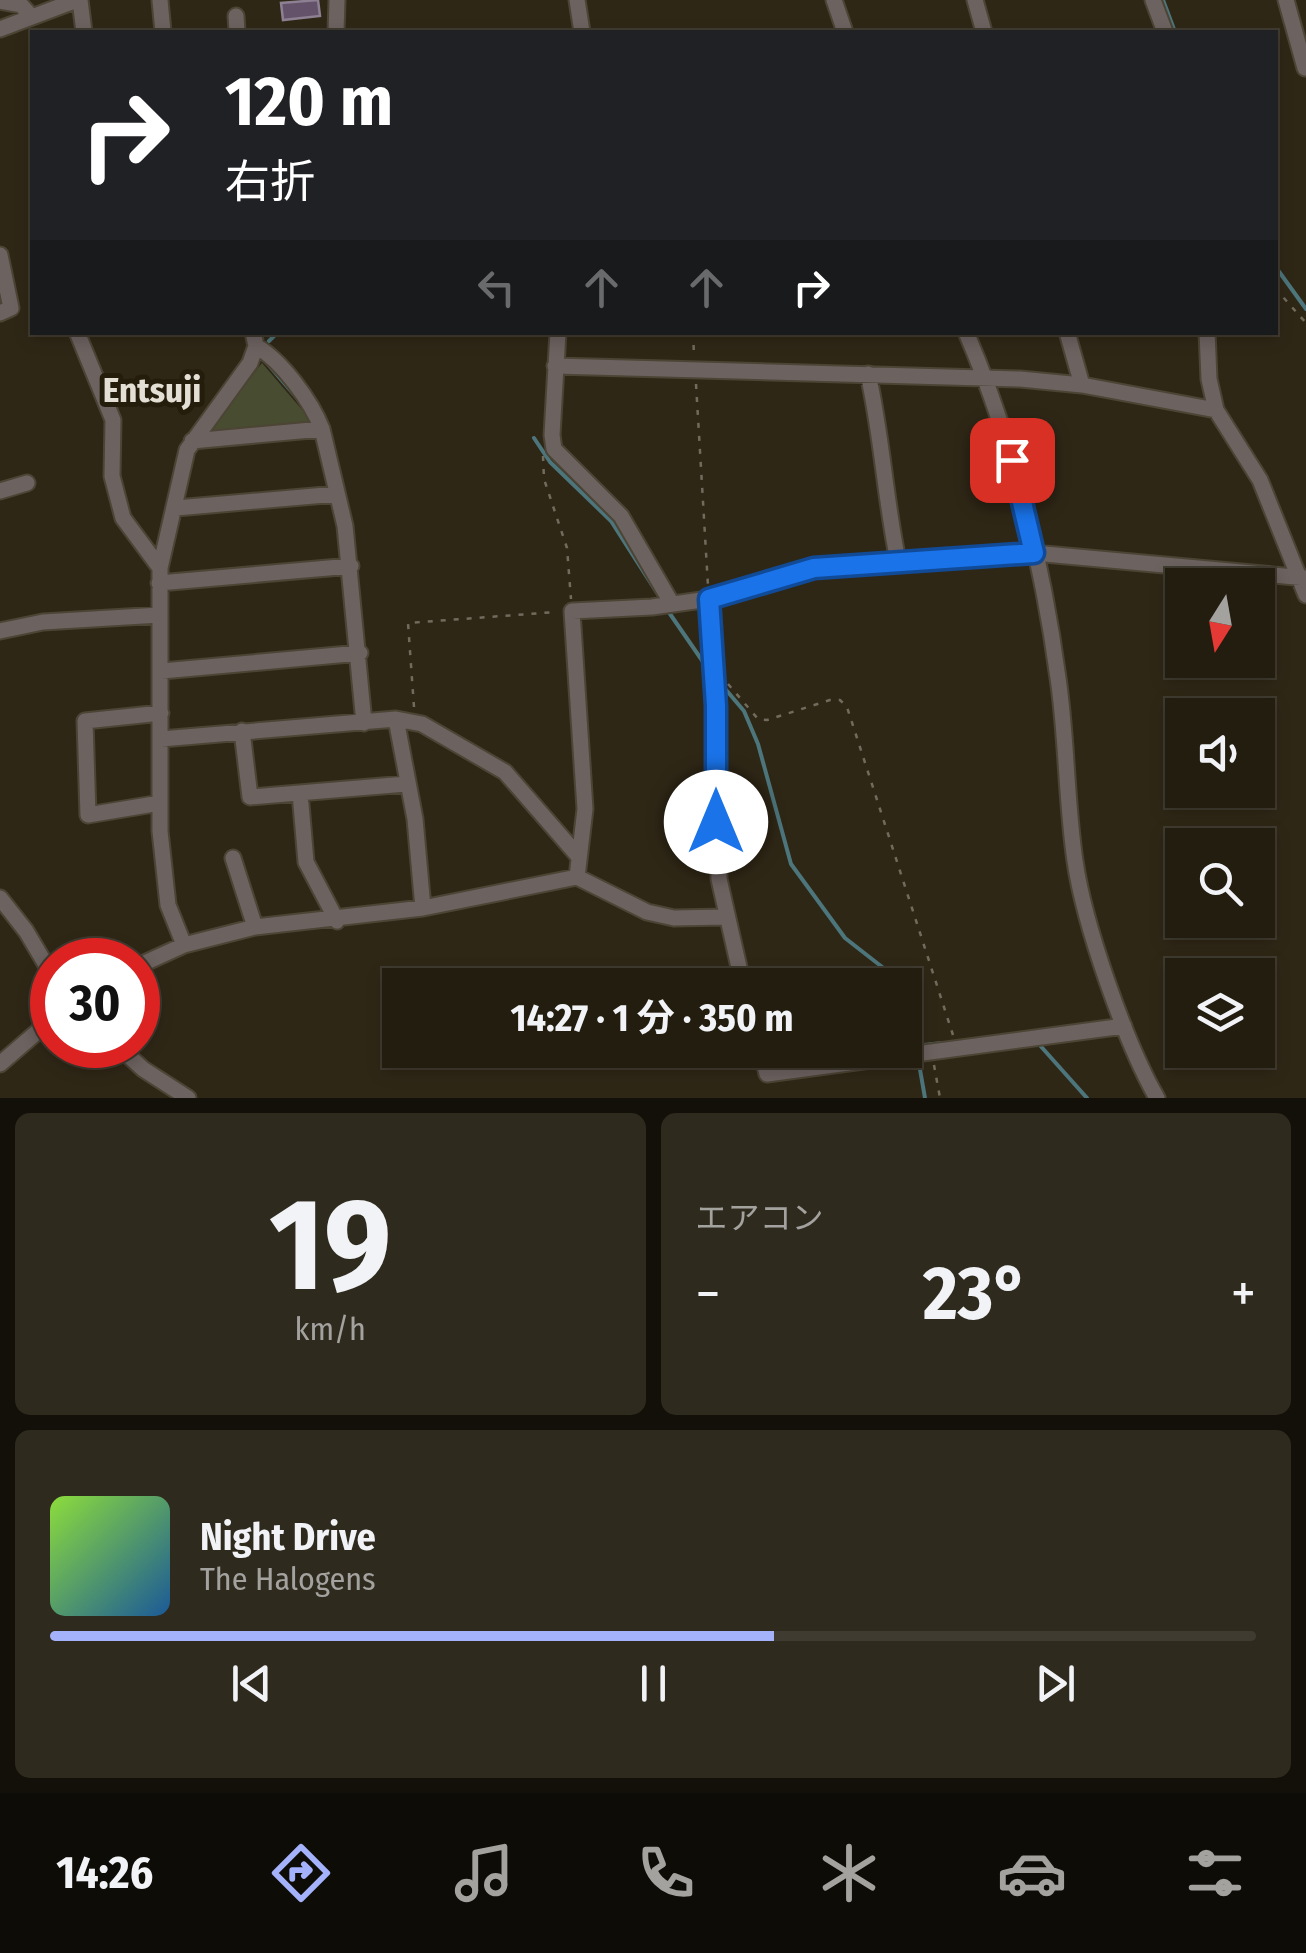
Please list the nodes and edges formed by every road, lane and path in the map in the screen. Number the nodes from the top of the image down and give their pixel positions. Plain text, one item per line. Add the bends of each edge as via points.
1 (79, 0) edge
2 (160, 0) edge
3 (337, 0) edge
4 (576, 0) edge
5 (834, 0) edge
6 (975, 0) edge
7 (1154, 0) edge
8 (1286, 0) edge
9 (0, 1) edge
10 (24, 7) edge
11 (0, 29) edge
12 (84, 30) edge
13 (163, 30) edge
14 (336, 30) edge
15 (582, 30) edge
16 (844, 30) edge
17 (983, 30) edge
18 (1164, 30) edge
19 (1306, 68) edge
20 (0, 255) edge
21 (1278, 291) edge
22 (0, 313) edge
23 (1306, 324) edge
24 (78, 335) edge
25 (558, 335) edge
26 (693, 335) edge
27 (967, 335) edge
28 (1069, 335) edge
29 (1207, 335) edge
30 (254, 339) edge
31 (555, 366) junction
32 (695, 368) junction
33 (868, 374) junction
34 (986, 379) junction
35 (1082, 384) junction
36 (1216, 410) junction
37 (322, 428) junction
38 (192, 441) junction
39 (552, 442) junction
40 (27, 483) dead end
41 (0, 491) edge
42 (337, 494) junction
43 (176, 508) junction
44 (1034, 553) junction
45 (898, 561) junction
46 (350, 566) junction
47 (159, 576) junction
48 (1305, 584) edge
49 (709, 599) junction
50 (672, 604) junction
51 (572, 610) junction
52 (160, 615) junction
53 (0, 631) edge
54 (360, 654) junction
55 (162, 671) junction
56 (715, 672) junction
57 (161, 713) junction
58 (396, 720) junction
59 (364, 722) junction
60 (416, 722) junction
61 (242, 732) junction
62 (161, 739) junction
63 (406, 784) junction
64 (300, 792) junction
65 (160, 803) junction
66 (580, 857) junction
67 (233, 858) dead end
68 (577, 877) junction
69 (0, 898) edge
70 (423, 908) junction
71 (725, 917) junction
72 (338, 921) junction
73 (255, 927) junction
74 (30, 938) edge
75 (184, 945) junction
76 (160, 956) edge
77 (738, 968) edge
78 (1124, 1026) junction
79 (30, 1038) edge
80 (958, 1051) junction
81 (931, 1054) junction
82 (922, 1055) edge
83 (0, 1064) edge
84 (141, 1068) edge
85 (766, 1068) edge
86 (816, 1068) edge
87 (188, 1098) edge
88 (940, 1098) edge
89 (1157, 1098) edge

1 - 10 street
1 - 12 street
2 - 13 street
3 - 14 street
4 - 15 street
5 - 16 street
6 - 17 street
7 - 18 street
8 - 19 street
9 - 10 street
10 - 11 street
20 - 22 street via 11,308
21 - 23 path
24 - 47 street via 113,420 112,476 123,518
25 - 31 street
26 - 32 path
27 - 34 street
28 - 35 street
29 - 36 street
30 - 37 street
30 - 38 street via 250,363
31 - 32 street
31 - 39 street
32 - 33 street
32 - 49 path
33 - 34 street
33 - 45 street
34 - 35 street
34 - 44 street
35 - 36 street
36 - 48 street via 1260,480
37 - 38 street
37 - 42 street
38 - 43 street
39 - 50 street via 621,516
39 - 51 path via 541,467 567,548
40 - 41 street
42 - 43 street
42 - 46 street
43 - 47 street
44 - 45 street
44 - 48 street
44 - 78 street via 1060,686 1079,887
45 - 49 street via 814,568
46 - 47 street
46 - 54 street
47 - 52 street
49 - 50 street
49 - 56 street
50 - 51 street
51 - 60 path via 408,623
51 - 66 street via 585,809
52 - 53 street
52 - 55 street
54 - 55 street
54 - 59 street
55 - 57 street
56 - 71 street via 716,850
56 - 80 path via 758,719 830,700 847,707
57 - 62 street
57 - 65 street via 85,721 88,815
58 - 59 street
58 - 60 street
58 - 63 street
59 - 61 street
60 - 66 street via 505,772
61 - 62 street
61 - 64 street via 250,796
62 - 65 street
63 - 64 street
63 - 70 street
64 - 72 street via 306,862
65 - 75 street via 168,905
66 - 68 street
67 - 73 street
68 - 70 street
68 - 71 street via 648,912
69 - 74 street
70 - 72 street
71 - 77 street
72 - 73 street
73 - 75 street
75 - 76 street
78 - 80 street
78 - 89 street
79 - 83 street
80 - 81 street
81 - 82 street
81 - 88 path
84 - 87 street
85 - 86 street via 767,1074

